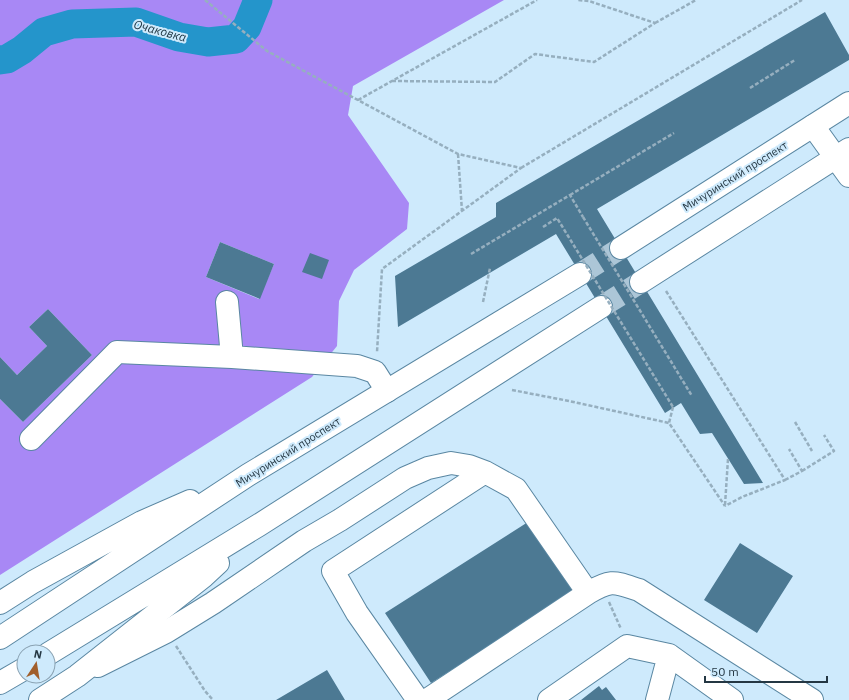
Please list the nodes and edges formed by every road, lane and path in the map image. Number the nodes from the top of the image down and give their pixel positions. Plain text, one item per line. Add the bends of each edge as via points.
1 (205, 0) edge
2 (537, 0) edge
3 (578, 0) edge
4 (696, 0) edge
5 (802, 0) edge
6 (655, 23) junction
7 (795, 60) dead end
8 (392, 81) junction
9 (750, 88) dead end
10 (358, 100) junction
11 (849, 103) edge
12 (814, 126) junction
13 (674, 133) dead end
14 (843, 153) edge
15 (458, 154) junction
16 (521, 168) junction
17 (849, 176) edge
18 (570, 195) junction
19 (462, 211) junction
20 (543, 227) dead end
21 (621, 248) tunnel mouth
22 (471, 254) dead end
23 (490, 268) dead end
24 (580, 274) tunnel mouth
25 (641, 282) tunnel mouth
26 (666, 291) dead end
27 (227, 302) dead end
28 (483, 302) dead end
29 (601, 307) tunnel mouth
30 (232, 357) junction
31 (375, 372) junction
32 (512, 390) dead end
33 (387, 391) junction
34 (692, 396) dead end
35 (795, 422) dead end
36 (669, 423) junction
37 (824, 435) dead end
38 (32, 439) dead end
39 (789, 449) dead end
40 (812, 451) dead end
41 (728, 459) dead end
42 (802, 471) junction
43 (485, 472) junction
44 (248, 475) junction
45 (785, 480) junction
46 (725, 506) junction
47 (259, 526) junction
48 (598, 595) junction
49 (0, 603) edge
50 (621, 630) dead end
51 (0, 638) edge
52 (172, 641) dead end
53 (56, 649) edge
54 (670, 655) junction
55 (16, 674) edge
56 (77, 676) junction
57 (0, 683) edge
58 (40, 700) edge
59 (213, 700) edge
60 (418, 700) edge
61 (427, 700) edge
62 (549, 700) edge
63 (657, 700) edge
64 (732, 700) edge
65 (812, 700) edge

1 - 10 path via 267,51
2 - 8 path
3 - 6 path via 589,1
4 - 6 path
5 - 16 path
6 - 8 path via 594,62 535,54 495,82
7 - 9 path
8 - 10 path
10 - 15 path
11 - 12 main road, Мичуринский проспект
12 - 14 main road
12 - 21 main road, Мичуринский проспект
13 - 18 path
14 - 17 main road
14 - 25 main road
15 - 16 path
15 - 19 path
16 - 19 path
18 - 22 path
18 - 34 path, bridge
19 - 31 path via 382,269
20 - 36 path, bridge via 557,218 673,407
23 - 28 path
24 - 33 main road, Мичуринский проспект
26 - 45 path
27 - 30 main road
29 - 47 main road
30 - 31 main road via 357,366
30 - 38 main road via 117,352
31 - 33 main road
32 - 36 path
33 - 44 main road, Мичуринский проспект
35 - 40 path
36 - 46 path
37 - 42 path via 834,451
39 - 42 path
41 - 46 path
42 - 45 path
43 - 48 main road via 516,488
43 - 56 main road via 451,463 428,468 405,478 166,632
43 - 60 main road via 333,571 357,613
44 - 49 main road via 142,522
44 - 51 main road, Мичуринский проспект
45 - 46 path
47 - 53 main road
47 - 56 main road via 204,576
48 - 50 path
48 - 61 main road
48 - 65 main road via 603,584 616,582 639,590
52 - 59 path via 204,691
54 - 62 main road via 627,646
54 - 63 main road
54 - 64 main road
55 - 57 main road
56 - 58 main road

